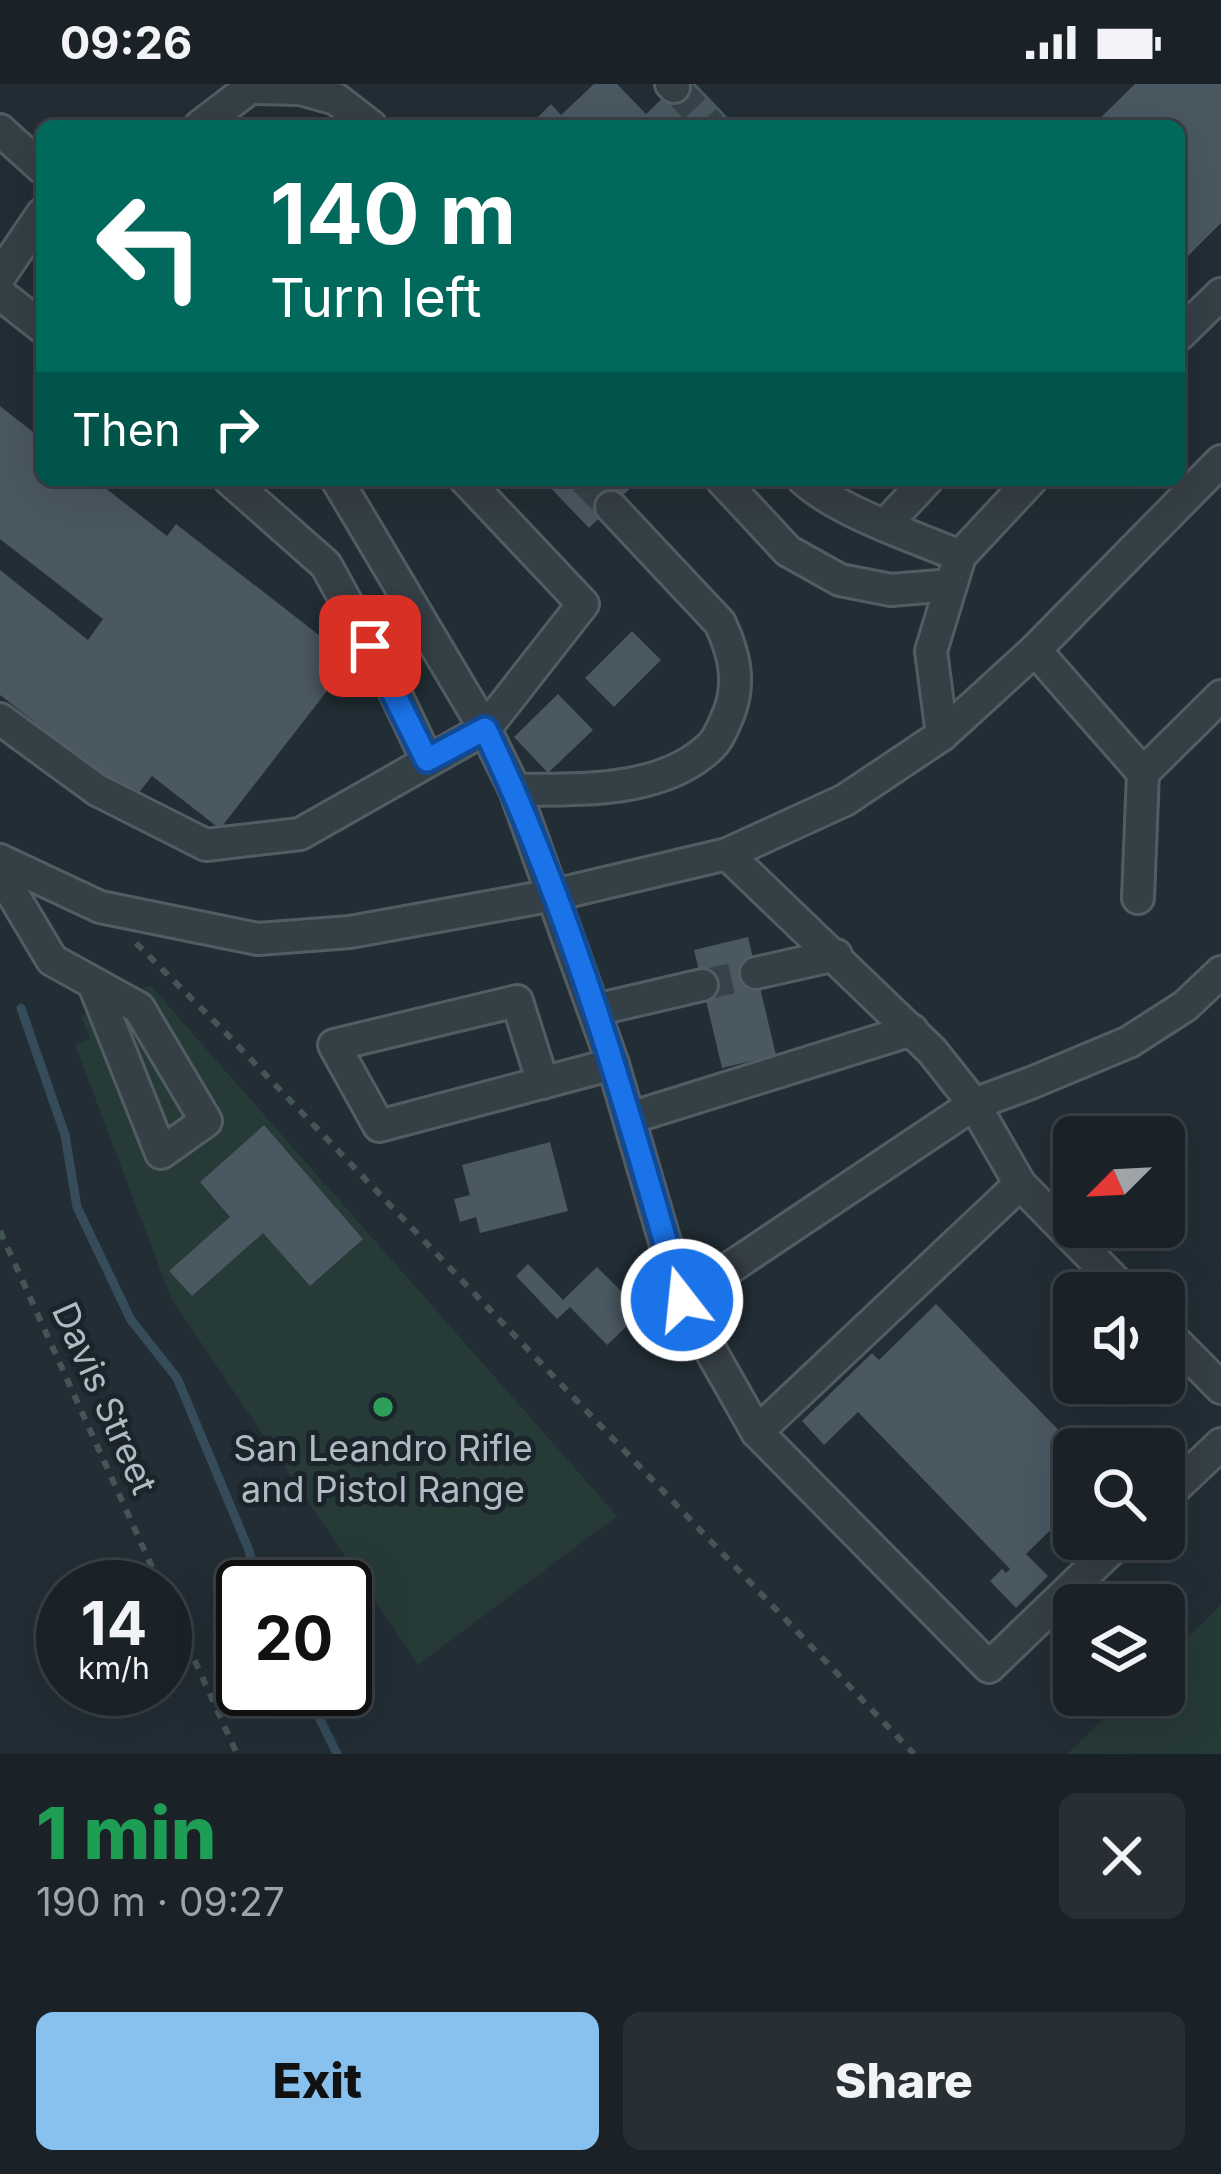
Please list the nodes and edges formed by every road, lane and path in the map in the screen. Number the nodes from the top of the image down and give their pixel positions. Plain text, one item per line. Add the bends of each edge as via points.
1 (253, 86) edge
2 (208, 120) edge
3 (363, 120) edge
4 (4, 140) edge
5 (36, 164) edge
6 (36, 223) edge
7 (0, 276) edge
8 (0, 294) edge
9 (1221, 294) edge
10 (36, 323) edge
11 (1185, 328) edge
12 (1221, 461) edge
13 (237, 486) edge
14 (341, 486) edge
15 (472, 486) edge
16 (728, 486) edge
17 (819, 486) edge
18 (921, 486) edge
19 (1014, 486) edge
20 (611, 507) tunnel mouth
21 (885, 524) junction
22 (956, 571) junction
23 (1036, 650) junction
24 (1221, 696) edge
25 (0, 719) edge
26 (485, 729) junction
27 (942, 735) junction
28 (427, 760) junction
29 (1143, 773) junction
30 (514, 790) junction
31 (728, 854) junction
32 (0, 860) edge
33 (0, 872) edge
34 (554, 895) junction
35 (1138, 898) dead end
36 (100, 907) junction
37 (836, 956) junction
38 (1221, 972) edge
39 (757, 973) tunnel mouth
40 (94, 985) junction
41 (702, 985) tunnel mouth
42 (595, 1010) junction
43 (911, 1030) junction
44 (613, 1064) junction
45 (543, 1083) junction
46 (974, 1103) junction
47 (631, 1118) junction
48 (1020, 1184) junction
49 (0, 1231) edge
50 (1106, 1272) edge
51 (682, 1300) junction
52 (1185, 1351) edge
53 (1221, 1388) edge
54 (757, 1432) junction
55 (1221, 1444) edge
56 (1185, 1478) edge
57 (149, 1560) edge
58 (1100, 1560) edge
59 (192, 1655) edge
60 (237, 1754) edge
61 (914, 1754) edge

1 - 2 lane
1 - 3 lane via 336,99
4 - 5 lane
6 - 7 lane
8 - 10 lane
9 - 11 lane
12 - 23 lane
13 - 28 lane via 326,565
14 - 26 lane
15 - 26 lane via 583,604
16 - 22 lane via 788,551 840,580 891,590
17 - 21 lane
18 - 21 lane
19 - 22 lane
20 - 30 lane via 720,623 736,678 731,706 712,745 663,774
21 - 22 lane
22 - 27 lane via 931,651
23 - 27 lane
23 - 29 lane
24 - 29 lane
25 - 28 lane via 98,790 206,845 300,834
26 - 28 lane
26 - 30 lane
27 - 31 lane via 845,800
29 - 35 lane
30 - 34 lane
31 - 34 lane
31 - 37 lane
32 - 36 lane
33 - 40 lane via 52,960
34 - 36 lane via 258,940
34 - 42 lane
36 - 61 path
37 - 39 lane
37 - 43 lane
38 - 46 lane via 1129,1042
40 - 40 lane via 102,1006 160,1153 206,1120 139,1008
41 - 42 lane
42 - 44 lane
43 - 46 lane
43 - 47 lane
44 - 45 lane
44 - 47 lane
45 - 45 lane via 379,1126 334,1045 517,1001
46 - 48 lane
46 - 51 lane
47 - 51 lane
48 - 50 lane
48 - 54 lane
49 - 57 path, Davis Street
51 - 54 lane
52 - 53 lane
54 - 58 lane via 989,1667
55 - 56 lane
59 - 60 path, Davis Street

